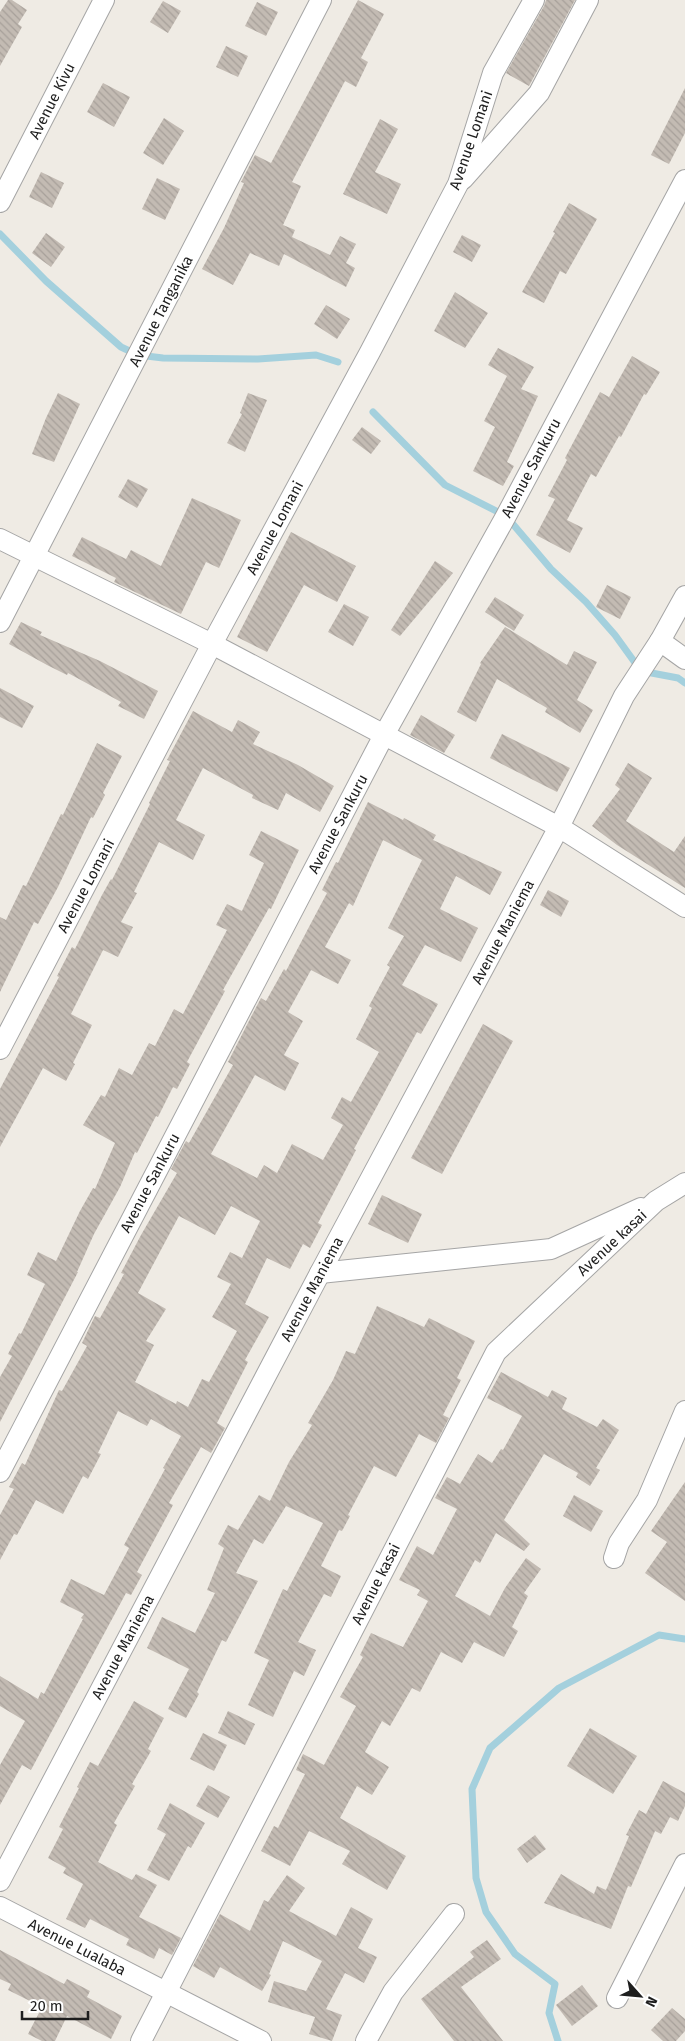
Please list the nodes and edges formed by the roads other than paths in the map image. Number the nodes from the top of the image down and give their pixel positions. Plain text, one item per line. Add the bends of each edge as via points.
1 (104, 0) edge
2 (321, 0) edge
3 (534, 0) edge
4 (588, 0) edge
5 (685, 180) edge
6 (458, 184) junction
7 (0, 202) edge
8 (0, 540) edge
9 (34, 557) junction
10 (685, 596) edge
11 (0, 622) edge
12 (660, 642) junction
13 (212, 644) junction
14 (685, 658) edge
15 (384, 735) junction
16 (559, 828) junction
17 (685, 907) edge
18 (0, 1049) edge
19 (685, 1183) edge
20 (656, 1201) junction
21 (320, 1274) junction
22 (685, 1411) edge
23 (0, 1472) edge
24 (614, 1558) dead end
25 (685, 1864) edge
26 (0, 1881) edge
27 (0, 1907) edge
28 (454, 1914) dead end
29 (166, 1992) junction
30 (616, 1998) dead end
31 (141, 2041) edge
32 (261, 2041) edge
33 (366, 2041) edge

1 - 7 street, Avenue Kivu
2 - 9 street, Avenue Tanganika
3 - 6 street, Avenue Lomani via 493,73
4 - 6 street via 539,93
5 - 15 street, Avenue Sankuru via 506,516
6 - 13 street, Avenue Lomani
8 - 9 street
9 - 11 street, Avenue Tanganika
9 - 13 street
10 - 12 street
12 - 14 street
12 - 16 street, Avenue Maniema via 624,696
13 - 15 street
13 - 18 street, Avenue Lomani
15 - 16 street
15 - 23 street, Avenue Sankuru
16 - 17 street
16 - 21 street, Avenue Maniema
19 - 20 street, Avenue kasai
20 - 21 street via 551,1249
20 - 29 street, Avenue kasai via 496,1352
21 - 26 street, Avenue Maniema
22 - 24 street via 647,1500 619,1543
25 - 30 street
27 - 29 street, Avenue Lualaba
28 - 33 street via 393,1992
29 - 31 street, Avenue kasai
29 - 32 street, Avenue Lualaba

